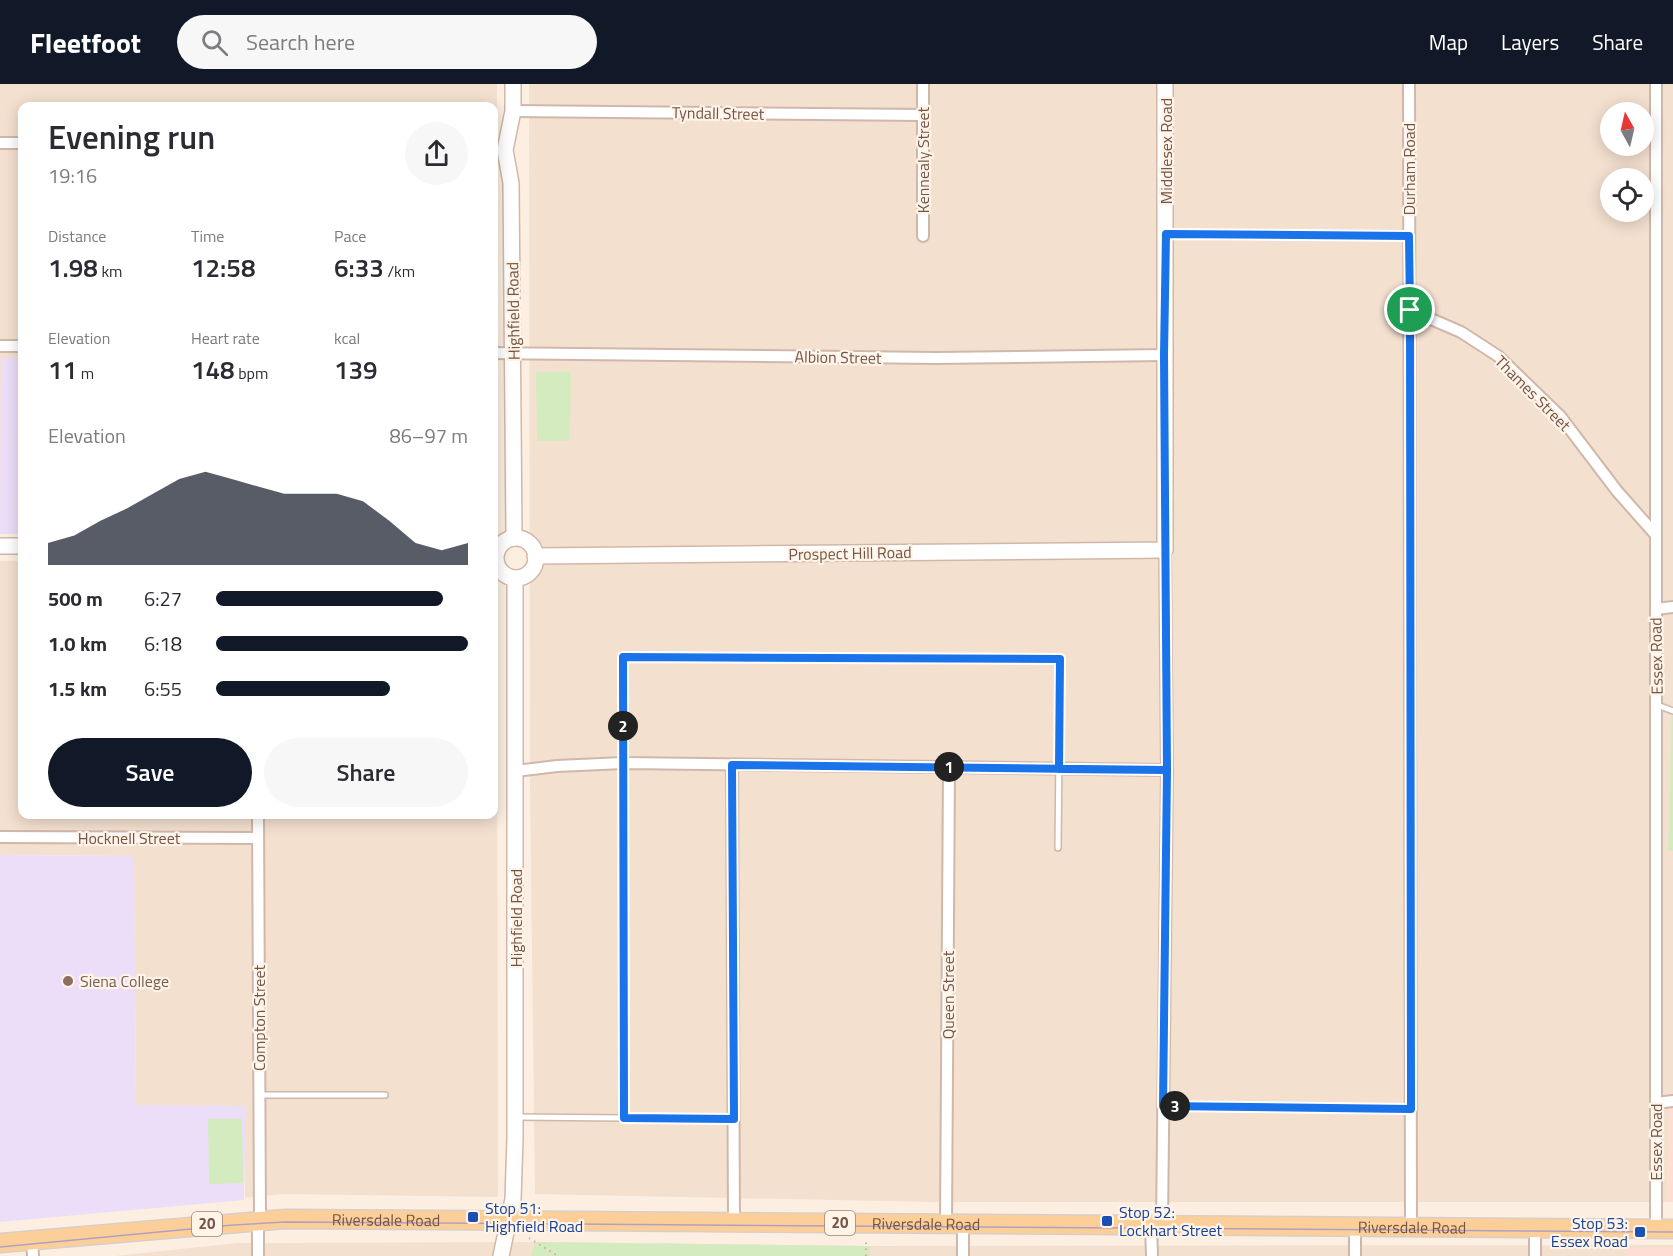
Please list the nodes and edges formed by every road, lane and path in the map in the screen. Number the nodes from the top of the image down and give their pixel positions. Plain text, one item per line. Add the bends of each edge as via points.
1 (513, 84) edge
2 (923, 84) edge
3 (1165, 84) edge
4 (1409, 84) edge
5 (1656, 84) edge
6 (513, 111) junction
7 (923, 115) junction
8 (0, 143) edge
9 (18, 143) edge
10 (499, 150) edge
11 (1166, 234) junction
12 (923, 236) dead end
13 (1409, 236) junction
14 (1410, 310) junction
15 (0, 346) edge
16 (18, 346) edge
17 (498, 353) edge
18 (513, 353) junction
19 (1164, 355) junction
20 (1655, 534) junction
21 (514, 538) junction
22 (0, 546) edge
23 (18, 546) edge
24 (1165, 550) junction
25 (498, 551) edge
26 (535, 556) junction
27 (498, 565) edge
28 (515, 578) junction
29 (1673, 607) edge
30 (1656, 609) junction
31 (1657, 705) junction
32 (1673, 711) edge
33 (623, 764) junction
34 (732, 765) junction
35 (949, 767) junction
36 (1059, 769) junction
37 (1167, 770) junction
38 (516, 771) junction
39 (258, 819) edge
40 (0, 837) edge
41 (258, 838) junction
42 (1058, 848) dead end
43 (259, 1095) junction
44 (385, 1095) dead end
45 (1673, 1101) edge
46 (1656, 1103) junction
47 (1163, 1106) junction
48 (1411, 1109) junction
49 (515, 1117) junction
50 (624, 1118) junction
51 (734, 1119) junction
52 (258, 1220) junction
53 (507, 1221) junction
54 (734, 1222) junction
55 (955, 1224) junction
56 (1157, 1225) junction
57 (1355, 1227) junction
58 (1412, 1227) junction
59 (1535, 1228) junction
60 (1665, 1228) edge
61 (529, 1238) dead end
62 (866, 1241) dead end
63 (0, 1244) edge
64 (33, 1248) edge
65 (258, 1256) edge
66 (501, 1256) edge
67 (558, 1256) edge
68 (865, 1256) edge
69 (963, 1256) edge
70 (1152, 1256) edge
71 (1355, 1256) edge
72 (1535, 1256) edge

1 - 6 main road, Highfield Road
2 - 7 street, Kennealy Street
3 - 11 main road, Middlesex Road
4 - 13 street, Durham Road
5 - 20 street, Essex Road
6 - 7 street, Tyndall Street
6 - 10 main road, Highfield Road
7 - 12 street, Kennealy Street
8 - 9 street
10 - 18 main road, Highfield Road via 512,183
11 - 13 lane
11 - 19 main road, Middlesex Road
13 - 14 street, Durham Road
14 - 20 street, Thames Street via 1461,332 1498,356 1560,416
14 - 48 street, Durham Road
15 - 16 street
17 - 18 street, Albion Street
18 - 19 street, Albion Street via 925,358
18 - 21 main road, Highfield Road
19 - 24 main road, Middlesex Road
20 - 30 street, Essex Road
21 - 25 main road
21 - 26 main road via 530,544
22 - 23 main road
24 - 26 main road, Prospect Hill Road
24 - 37 street, Middlesex Road
26 - 28 main road via 529,573
27 - 28 main road via 500,571
28 - 38 main road, Highfield Road
29 - 30 street
30 - 31 street, Essex Road
31 - 32 lane
31 - 46 street, Essex Road
33 - 34 street
33 - 36 lane via 623,657 1060,659
33 - 38 street
33 - 50 lane
34 - 35 street
34 - 51 street
35 - 36 street
35 - 55 street, Queen Street
36 - 37 street
36 - 42 lane
37 - 47 street, Middlesex Road
38 - 49 main road, Highfield Road
39 - 41 street, Compton Street
40 - 41 street, Hocknell Street
41 - 43 street, Compton Street
43 - 44 lane
43 - 52 street, Compton Street
45 - 46 street
46 - 60 street, Essex Road
47 - 48 lane
47 - 56 street, Middlesex Road via 1163,1187
48 - 58 street, Durham Road
49 - 50 lane
49 - 53 main road, Highfield Road via 513,1199
50 - 51 lane
51 - 54 street
52 - 53 main road, Riversdale Road / 20
52 - 64 main road, Riversdale Road / 20
52 - 65 street, Compton Street
53 - 54 main road, Riversdale Road / 20
53 - 66 main road, Highfield Road
54 - 55 main road, Riversdale Road / 20
55 - 56 main road, Riversdale Road / 20
55 - 69 street, Queen Street
56 - 57 main road, Riversdale Road / 20
56 - 70 street, Middlesex Road
57 - 58 main road, Riversdale Road / 20
57 - 71 street
58 - 59 main road, Riversdale Road / 20
59 - 60 main road, Riversdale Road / 20
59 - 72 street
61 - 67 path
62 - 68 path
63 - 64 main road, Riversdale Road / 20

